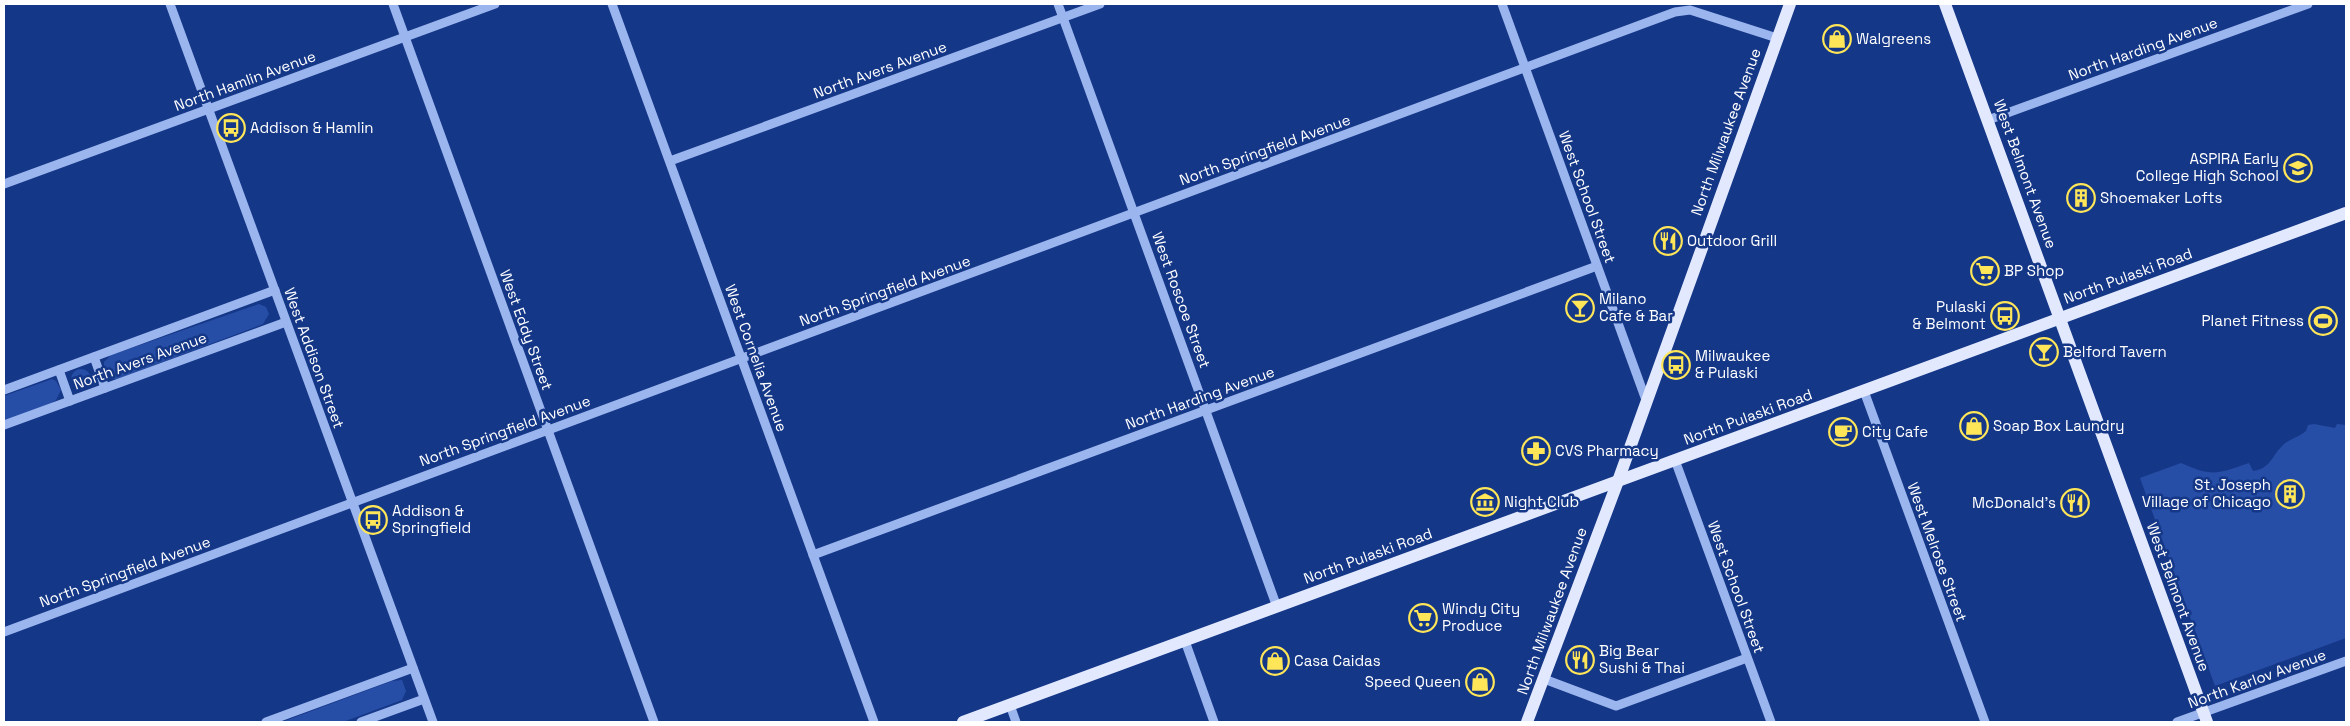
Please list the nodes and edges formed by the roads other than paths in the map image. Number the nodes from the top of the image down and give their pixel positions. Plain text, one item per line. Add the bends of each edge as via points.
1 (170, 4) edge
2 (393, 4) edge
3 (495, 4) edge
4 (612, 4) edge
5 (1058, 4) edge
6 (1100, 4) edge
7 (1502, 4) edge
8 (1790, 4) edge
9 (1946, 4) edge
10 (2308, 4) edge
11 (1063, 17) junction
12 (405, 37) junction
13 (1777, 38) junction
14 (1526, 68) junction
15 (209, 109) junction
16 (1988, 120) junction
17 (670, 161) junction
18 (4, 184) edge
19 (1135, 213) junction
20 (2346, 213) edge
21 (1597, 266) junction
22 (275, 290) junction
23 (2060, 318) junction
24 (286, 322) junction
25 (94, 357) junction
26 (741, 358) junction
27 (59, 370) junction
28 (105, 388) junction
29 (4, 390) edge
30 (1864, 391) junction
31 (1646, 400) junction
32 (70, 401) junction
33 (1206, 410) junction
34 (4, 425) edge
35 (548, 430) junction
36 (1676, 460) junction
37 (1618, 481) junction
38 (352, 502) junction
39 (813, 555) junction
40 (1277, 607) junction
41 (4, 632) edge
42 (1185, 641) junction
43 (1747, 658) junction
44 (2346, 661) edge
45 (413, 668) junction
46 (1544, 679) junction
47 (424, 699) junction
48 (1010, 705) junction
49 (2205, 717) edge
50 (266, 722) edge
51 (361, 722) edge
52 (432, 722) edge
53 (654, 722) edge
54 (874, 722) edge
55 (963, 722) edge
56 (1016, 722) edge
57 (1214, 722) edge
58 (1527, 722) edge
59 (1771, 722) edge
60 (1985, 722) edge
61 (2177, 722) edge

1 - 15 street, West Addison Street
2 - 12 street, West Eddy Street
3 - 12 street, North Hamlin Avenue
4 - 17 street, West Cornelia Avenue
5 - 11 street, West Roscoe Street
6 - 11 street, North Avers Avenue
7 - 14 street, West School Street
8 - 13 main road, North Milwaukee Avenue
9 - 16 main road, West Belmont Avenue
10 - 16 street, North Harding Avenue
11 - 17 street, North Avers Avenue
11 - 19 street, West Roscoe Street
12 - 15 street, North Hamlin Avenue
12 - 35 street, West Eddy Street
13 - 14 street, North Springfield Avenue via 1683,10
13 - 31 main road, North Milwaukee Avenue
14 - 19 street, North Springfield Avenue
14 - 21 street, West School Street
15 - 18 street, North Hamlin Avenue
15 - 22 street, West Addison Street
16 - 23 main road, West Belmont Avenue
17 - 26 street, West Cornelia Avenue
19 - 26 street, North Springfield Avenue
19 - 33 street, West Roscoe Street
20 - 23 main road, North Pulaski Road
21 - 31 street, West School Street
21 - 33 street, North Harding Avenue
22 - 24 street, West Addison Street
22 - 25 street, North Avers Avenue
23 - 30 main road, North Pulaski Road
23 - 49 main road, West Belmont Avenue
24 - 28 street, North Avers Avenue
24 - 38 street, West Addison Street
25 - 27 street, North Avers Avenue
25 - 28 street
26 - 35 street, North Springfield Avenue
26 - 39 street, West Cornelia Avenue
27 - 29 street, North Avers Avenue
27 - 32 street
28 - 32 street, North Avers Avenue
30 - 36 main road, North Pulaski Road
30 - 60 street, West Melrose Street
31 - 37 main road, North Milwaukee Avenue
32 - 34 street, North Avers Avenue
33 - 39 street, North Harding Avenue
33 - 40 street, West Roscoe Street
35 - 38 street, North Springfield Avenue
35 - 53 street, West Eddy Street
36 - 37 main road, North Pulaski Road
36 - 43 street, West School Street
37 - 40 main road, North Pulaski Road
37 - 46 main road, North Milwaukee Avenue
38 - 41 street, North Springfield Avenue
38 - 45 street, West Addison Street
39 - 54 street, West Cornelia Avenue
40 - 42 main road, North Pulaski Road
42 - 48 main road, North Pulaski Road
42 - 57 street
43 - 46 street via 1616,706
43 - 59 street, West School Street
44 - 49 street, North Karlov Avenue
45 - 47 street, West Addison Street
45 - 50 street
46 - 58 main road, North Milwaukee Avenue
47 - 51 street
47 - 52 street, West Addison Street
48 - 55 main road, North Pulaski Road
48 - 56 street
49 - 61 street, North Karlov Avenue

